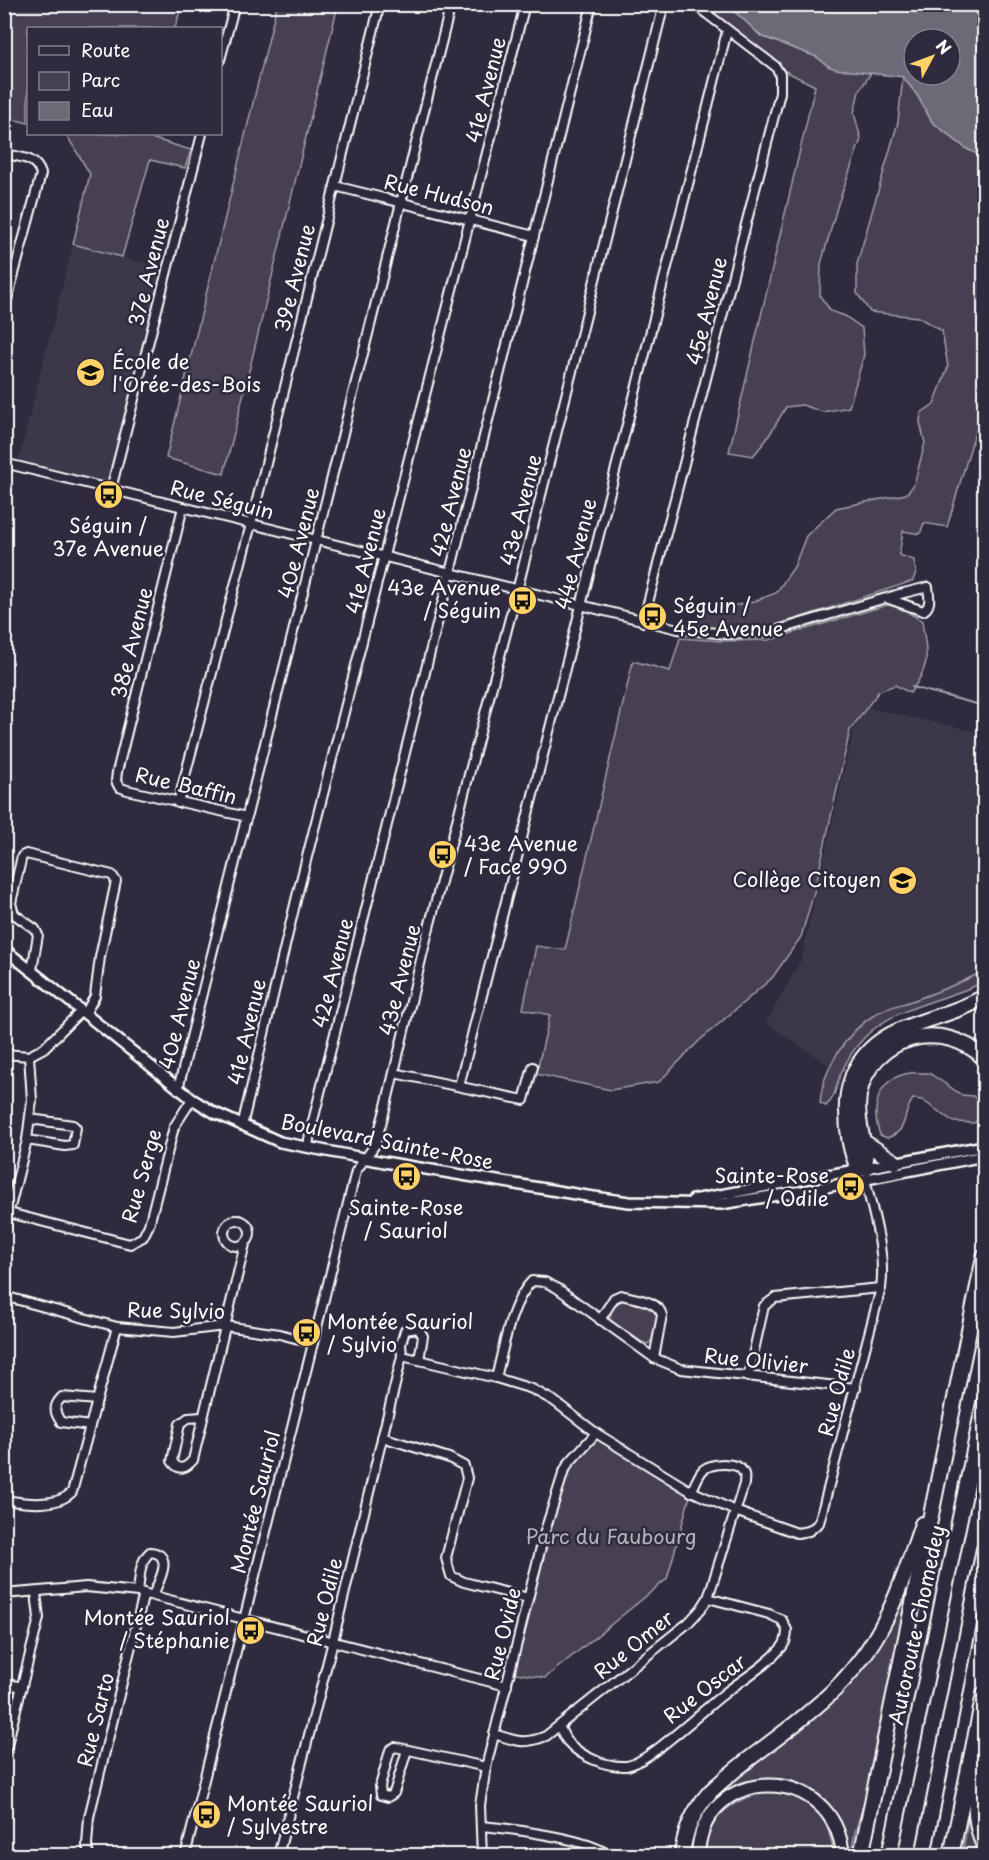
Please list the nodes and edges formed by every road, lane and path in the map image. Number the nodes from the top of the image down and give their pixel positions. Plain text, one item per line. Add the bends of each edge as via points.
1 (234, 4) edge
2 (380, 4) edge
3 (450, 4) edge
4 (525, 4) edge
5 (592, 4) edge
6 (664, 4) edge
7 (694, 4) edge
8 (727, 31) junction
9 (222, 52) edge
10 (202, 135) edge
11 (4, 154) edge
12 (335, 186) junction
13 (401, 202) junction
14 (470, 220) junction
15 (534, 236) junction
16 (4, 311) edge
17 (4, 463) edge
18 (111, 489) junction
19 (183, 507) junction
20 (251, 524) junction
21 (317, 541) junction
22 (384, 557) junction
23 (450, 574) junction
24 (517, 591) junction
25 (886, 598) junction
26 (579, 606) junction
27 (643, 622) junction
28 (119, 787) joint
29 (178, 802) junction
30 (247, 817) junction
31 (4, 949) edge
32 (32, 970) junction
33 (984, 997) edge
34 (83, 1012) junction
35 (4, 1054) edge
36 (29, 1056) junction
37 (984, 1058) edge
38 (533, 1067) dead end
39 (394, 1073) junction
40 (459, 1086) junction
41 (178, 1089) junction
42 (192, 1099) junction
43 (30, 1119) junction
44 (242, 1126) junction
45 (27, 1140) junction
46 (864, 1142) junction
47 (984, 1146) edge
48 (308, 1147) junction
49 (984, 1156) edge
50 (365, 1159) junction
51 (895, 1162) junction
52 (863, 1172) junction
53 (9, 1213) junction
54 (4, 1231) edge
55 (245, 1244) dead end
56 (984, 1257) edge
57 (881, 1288) junction
58 (4, 1296) edge
59 (600, 1320) junction
60 (225, 1326) junction
61 (117, 1327) junction
62 (313, 1343) junction
63 (402, 1356) junction
64 (654, 1358) junction
65 (419, 1360) junction
66 (748, 1377) junction
67 (496, 1378) junction
68 (856, 1388) junction
69 (97, 1400) junction
70 (984, 1403) edge
71 (202, 1418) junction
72 (90, 1426) junction
73 (596, 1433) junction
74 (382, 1437) junction
75 (943, 1459) junction
76 (691, 1492) junction
77 (4, 1500) edge
78 (735, 1511) junction
79 (984, 1549) edge
80 (141, 1592) junction
81 (36, 1593) junction
82 (4, 1594) edge
83 (153, 1595) junction
84 (528, 1598) junction
85 (708, 1598) junction
86 (244, 1618) junction
87 (333, 1641) junction
88 (4, 1683) edge
89 (507, 1686) junction
90 (22, 1687) junction
91 (984, 1694) edge
92 (559, 1726) junction
93 (984, 1727) edge
94 (494, 1734) junction
95 (407, 1750) junction
96 (4, 1757) edge
97 (486, 1767) junction
98 (481, 1826) junction
99 (588, 1845) junction
100 (984, 1846) edge
101 (89, 1856) edge
102 (185, 1856) edge
103 (278, 1856) edge
104 (482, 1856) edge
105 (588, 1856) edge
106 (609, 1856) edge
107 (682, 1856) edge
108 (698, 1856) edge
109 (843, 1856) edge
110 (861, 1856) edge
111 (889, 1856) edge
112 (923, 1856) edge
113 (951, 1856) edge

1 - 9 street
2 - 12 street, 39e Avenue
3 - 13 street, 40e Avenue
4 - 14 street, 41e Avenue
5 - 15 street, 42e Avenue
6 - 24 street, 43e Avenue
7 - 8 street
8 - 26 street, 44e Avenue
8 - 27 street, 45e Avenue via 775,66 780,74 780,93
10 - 18 street, 37e Avenue
11 - 16 street via 32,160 40,174
12 - 13 street, Rue Hudson
12 - 20 street, 39e Avenue
13 - 14 street, Rue Hudson
13 - 21 street, 40e Avenue
14 - 15 street, Rue Hudson
14 - 22 street, 41e Avenue
15 - 23 street, 42e Avenue
17 - 18 street, Rue Séguin
18 - 19 street, Rue Séguin
19 - 20 street, Rue Séguin
19 - 28 street, 38e Avenue via 117,772
20 - 21 street, Rue Séguin
20 - 29 street, 39e Avenue
21 - 22 street, Rue Séguin
21 - 30 street, 40e Avenue
22 - 23 street, Rue Séguin
22 - 44 street, 41e Avenue
23 - 24 street, Rue Séguin
23 - 48 street, 42e Avenue
24 - 26 street, Rue Séguin
24 - 39 street, 43e Avenue
25 - 25 street, Rue Séguin via 928,587 930,601 923,611
25 - 27 street, Rue Séguin via 752,634 702,633
26 - 27 street, Rue Séguin
26 - 40 street, 44e Avenue
28 - 29 street, Rue Baffin
29 - 30 street, Rue Baffin
30 - 41 street, 40e Avenue
31 - 32 street, Boulevard Sainte-Rose
32 - 34 street, Boulevard Sainte-Rose
32 - 34 street via 38,935 14,914 11,903 21,856 112,875 116,881 95,996
33 - 52 highway via 892,1033 864,1055 852,1079 847,1104 855,1162
34 - 36 street via 44,1048
34 - 41 street, Boulevard Sainte-Rose
35 - 36 street
36 - 43 street
37 - 46 highway via 963,1043 940,1036 916,1037 894,1046 873,1064 861,1089 858,1114
38 - 40 street via 524,1100
39 - 40 street
39 - 50 street, 43e Avenue via 375,1145
41 - 42 street, Boulevard Sainte-Rose
42 - 44 street, Boulevard Sainte-Rose
42 - 53 street, Rue Serge via 174,1127 156,1203 143,1237 130,1244
43 - 45 street
43 - 45 street via 76,1128 73,1144 65,1146
44 - 48 street, Boulevard Sainte-Rose via 280,1142
45 - 53 street
46 - 51 highway
46 - 52 highway
47 - 51 street, Boulevard Sainte-Rose
48 - 50 street, Boulevard Sainte-Rose
49 - 52 street, Boulevard Sainte-Rose
50 - 52 street, Boulevard Sainte-Rose via 640,1202 679,1202
50 - 62 street, Montée Sauriol via 356,1171
51 - 52 street, Boulevard Sainte-Rose
52 - 57 street, Rue Odile via 881,1254
53 - 54 street
55 - 60 street
56 - 75 highway
57 - 66 street via 768,1301
57 - 68 street, Rue Odile
58 - 61 street, Rue Sylvio
59 - 64 street, Rue Olivier
59 - 64 street via 621,1295 655,1304 662,1315
59 - 67 street, Rue Olivier via 557,1288 532,1281 516,1305
60 - 61 street, Rue Sylvio via 174,1332
60 - 62 street, Rue Sylvio
60 - 71 street
61 - 69 street
62 - 86 street, Montée Sauriol
63 - 65 street, Rue Odile
63 - 65 street, Rue Odile via 405,1330 418,1328 423,1336
63 - 74 street, Rue Odile
64 - 66 street, Rue Olivier via 681,1369
65 - 67 street, Rue Odile
66 - 68 street, Rue Olivier
67 - 73 street, Rue Odile via 540,1393
68 - 78 street, Rue Odile via 819,1523 809,1532 797,1533
69 - 72 street
69 - 72 street via 62,1397 56,1403 55,1413 61,1422
70 - 111 highway, Autoroute Chomedey
71 - 71 street via 188,1418 180,1424 172,1461 175,1466 187,1468 193,1460
72 - 77 street via 72,1492 66,1498 58,1502
73 - 76 street, Rue Odile
73 - 84 street, Rue Ovide via 563,1474
74 - 84 street via 464,1466 467,1478 446,1558 451,1576
74 - 87 street, Rue Odile
75 - 107 highway via 901,1587 872,1644 819,1705 710,1792 690,1822
75 - 110 highway
76 - 78 street, Rue Odile
76 - 78 street via 701,1472 710,1465 739,1468 744,1484
78 - 85 street, Rue Omer
79 - 112 highway
80 - 81 street via 86,1587
80 - 83 street
80 - 83 street, Rue Sarto via 141,1565 146,1555 154,1552 164,1560
80 - 101 street, Rue Sarto via 89,1816
81 - 82 street
81 - 90 street via 39,1618
83 - 86 street
84 - 89 street, Rue Ovide
85 - 92 street, Rue Omer via 688,1623
85 - 92 street, Rue Oscar via 782,1620 787,1630 783,1645 659,1747 628,1766 606,1764 585,1756 568,1742
86 - 87 street
86 - 102 street, Montée Sauriol
87 - 89 street
87 - 103 street, Rue Odile
88 - 90 street
89 - 94 street, Rue Ovide
90 - 96 street
91 - 113 highway
92 - 94 street, Rue Omer via 546,1736 527,1742
93 - 100 highway via 975,1806
94 - 97 street, Rue Ovide
95 - 95 street via 390,1750 381,1795 388,1797 394,1793
95 - 97 street
97 - 98 street, Rue Ovide
98 - 99 street via 524,1830
98 - 104 street, Rue Ovide
99 - 105 street
99 - 106 street
108 - 109 main road via 705,1826 720,1805 740,1791 770,1785 799,1791 823,1807 836,1827

